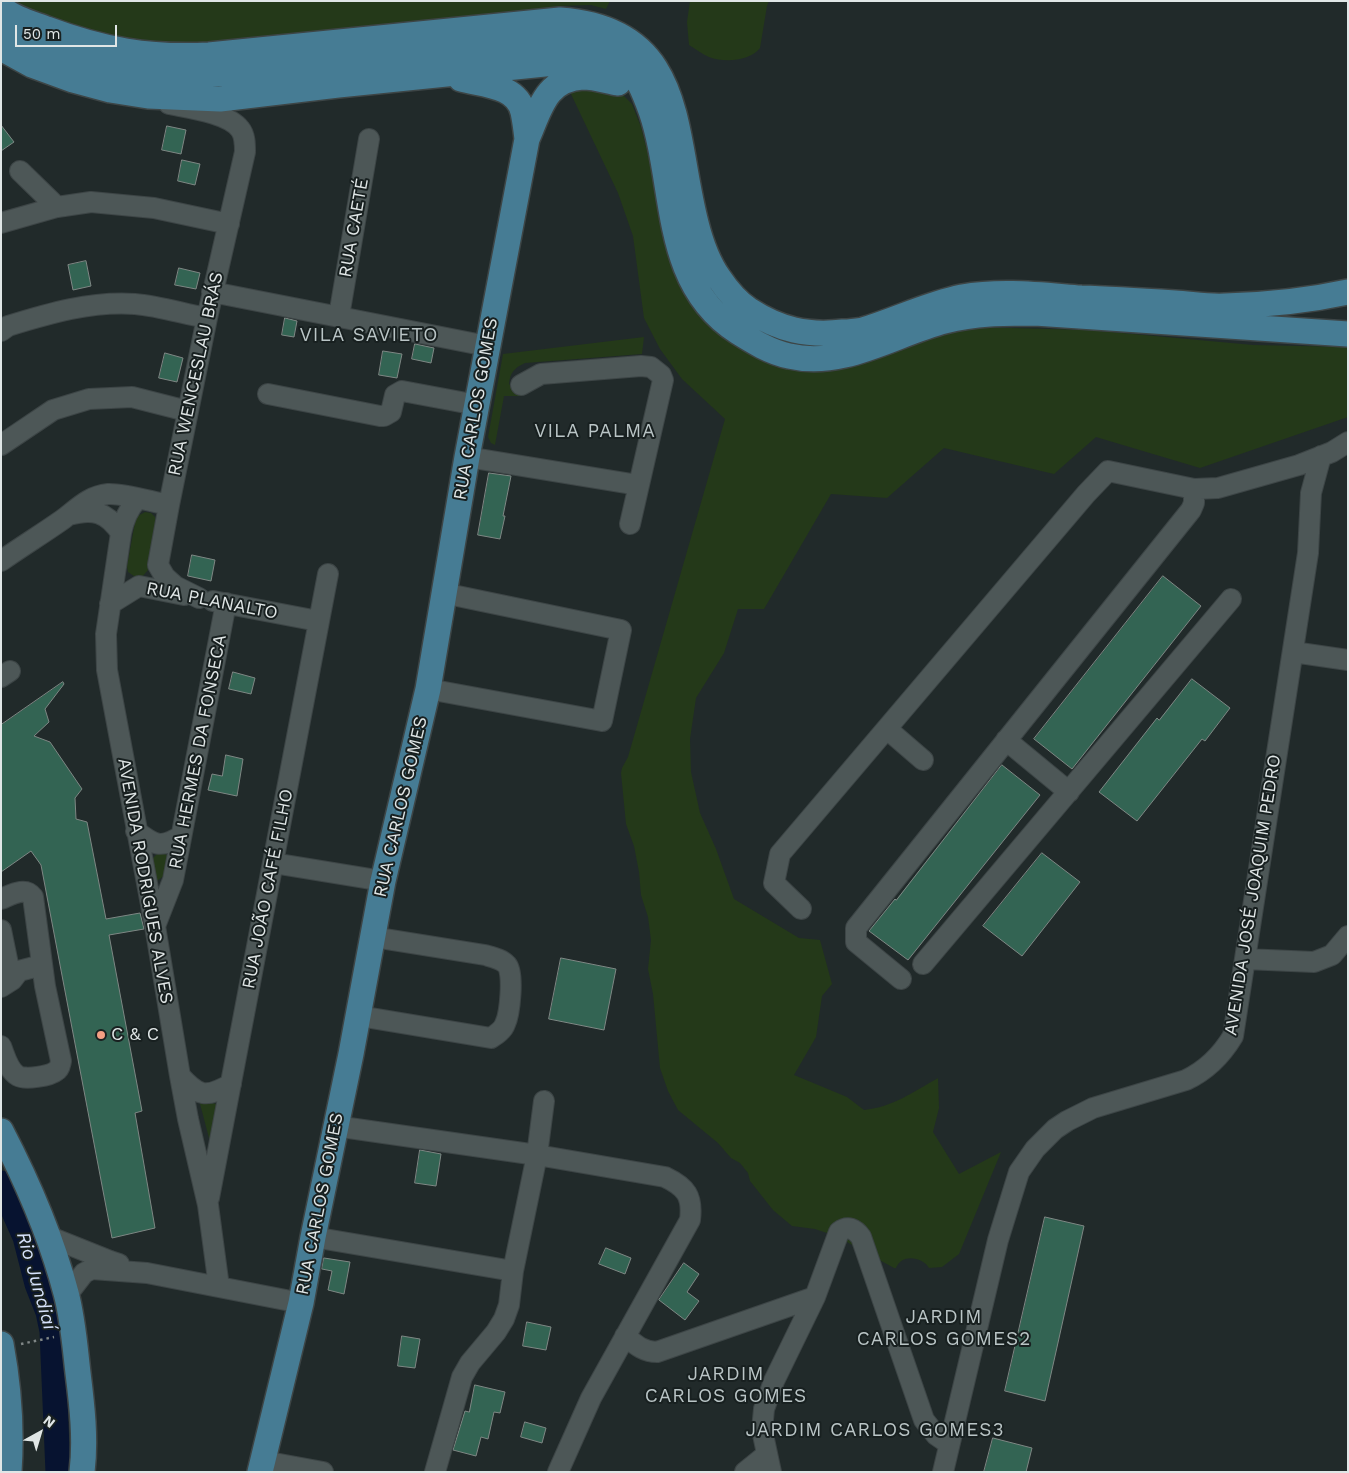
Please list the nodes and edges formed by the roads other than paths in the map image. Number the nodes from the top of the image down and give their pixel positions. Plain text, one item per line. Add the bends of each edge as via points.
1 (1, 8) edge
2 (1, 31) edge
3 (1, 48) edge
4 (1, 55) edge
5 (32, 65) junction
6 (447, 74) junction
7 (618, 83) junction
8 (126, 92) junction
9 (658, 131) junction
10 (369, 139) dead end
11 (527, 139) junction
12 (20, 171) dead end
13 (57, 207) junction
14 (1, 223) edge
15 (229, 224) junction
16 (212, 292) junction
17 (1348, 292) edge
18 (339, 316) junction
19 (207, 318) junction
20 (1, 331) edge
21 (1348, 334) edge
22 (487, 346) junction
23 (521, 385) dead end
24 (268, 394) dead end
25 (477, 405) junction
26 (187, 411) junction
27 (1348, 442) edge
28 (1, 445) edge
29 (1321, 456) junction
30 (467, 457) junction
31 (638, 485) junction
32 (1194, 488) junction
33 (138, 499) junction
34 (169, 505) junction
35 (69, 515) junction
36 (630, 524) dead end
37 (121, 533) junction
38 (1, 561) edge
39 (158, 565) junction
40 (116, 569) junction
41 (328, 574) dead end
42 (139, 586) junction
43 (442, 594) junction
44 (200, 598) junction
45 (1231, 600) dead end
46 (110, 604) junction
47 (226, 604) junction
48 (318, 621) junction
49 (1293, 652) junction
50 (1348, 660) edge
51 (428, 689) junction
52 (886, 729) junction
53 (1006, 740) junction
54 (923, 760) dead end
55 (1069, 792) junction
56 (136, 830) junction
57 (181, 836) junction
58 (273, 863) junction
59 (383, 881) junction
60 (1, 900) edge
61 (801, 909) dead end
62 (155, 926) junction
63 (1, 930) edge
64 (1348, 936) edge
65 (373, 937) junction
66 (1245, 959) junction
67 (923, 964) dead end
68 (42, 965) junction
69 (14, 970) junction
70 (901, 979) dead end
71 (1, 987) edge
72 (359, 1016) junction
73 (1, 1046) edge
74 (180, 1076) junction
75 (231, 1084) junction
76 (544, 1101) dead end
77 (335, 1126) junction
78 (1, 1130) edge
79 (537, 1155) junction
80 (208, 1205) junction
81 (50, 1237) junction
82 (313, 1237) junction
83 (514, 1271) junction
84 (147, 1273) junction
85 (220, 1287) junction
86 (67, 1295) junction
87 (815, 1297) junction
88 (301, 1303) junction
89 (625, 1336) junction
90 (10, 1344) edge
91 (949, 1444) junction
92 (768, 1464) edge
93 (261, 1467) edge
94 (9, 1472) edge
95 (82, 1472) edge
96 (322, 1472) edge
97 (435, 1472) edge
98 (558, 1472) edge
99 (746, 1472) edge
100 (943, 1472) edge

1 - 17 main road via 21,20 104,48 172,56 560,20 580,21 618,33 650,60 674,109 692,206 712,268 728,291 747,309 792,331 823,334 860,330 934,304 990,294 1222,307 1313,299
2 - 9 main road via 62,55 110,69 205,75 551,39 593,42 631,69 642,85
3 - 5 main road
4 - 5 street
5 - 8 main road via 73,80
6 - 7 main road via 574,61 598,69
6 - 8 main road via 220,99
6 - 11 main road via 513,94 523,110
7 - 9 main road
7 - 11 main road via 584,77 552,88
8 - 15 street, RUA WENCESLAU BRÁS via 225,118 241,130 245,152
9 - 21 main road via 680,254 696,291 728,326 759,346 790,356 819,359 844,356 944,321 1000,313
10 - 18 street, RUA CAETÉ
11 - 22 main road, RUA CARLOS GOMES
12 - 13 street
13 - 14 street
13 - 15 street via 91,202 154,208
15 - 16 street, RUA WENCESLAU BRÁS
16 - 18 street
16 - 19 street, RUA WENCESLAU BRÁS
18 - 22 street
19 - 20 street via 136,304 97,305 57,311
19 - 26 street, RUA WENCESLAU BRÁS
22 - 25 main road, RUA CARLOS GOMES
23 - 31 street via 541,374 641,366 658,371 663,380
24 - 25 street via 380,416 391,412 395,395 402,391
25 - 30 main road, RUA CARLOS GOMES
26 - 28 street via 132,397 89,398 54,410
26 - 34 street, RUA WENCESLAU BRÁS
27 - 29 street
29 - 32 street via 1229,486
29 - 49 street, AVENIDA JOSÉ JOAQUIM PEDRO via 1310,494 1308,553
30 - 31 street
30 - 43 main road, RUA CARLOS GOMES
31 - 36 street
32 - 52 street via 1108,471
32 - 53 street via 1191,510
33 - 34 street
33 - 35 street via 108,494 93,498
33 - 37 street, AVENIDA RODRIGUES ALVES via 129,510
34 - 39 street, RUA WENCESLAU BRÁS
35 - 37 street via 93,512 109,519
35 - 38 street
37 - 40 street, AVENIDA RODRIGUES ALVES
39 - 42 street via 156,575
39 - 44 street via 175,586
40 - 42 street via 128,585
40 - 46 street, AVENIDA RODRIGUES ALVES
41 - 48 street, RUA JOÃO CAFÉ FILHO
42 - 44 street, RUA PLANALTO
42 - 46 street, RUA PLANALTO
43 - 51 main road, RUA CARLOS GOMES
43 - 51 street via 622,630 602,721
44 - 47 street, RUA PLANALTO
45 - 55 street
46 - 56 street, AVENIDA RODRIGUES ALVES via 106,634 107,670
47 - 48 street, RUA PLANALTO
47 - 57 street, RUA HERMES DA FONSECA
48 - 58 street, RUA JOÃO CAFÉ FILHO
49 - 50 street
49 - 66 street, AVENIDA JOSÉ JOAQUIM PEDRO
51 - 59 main road, RUA CARLOS GOMES
52 - 54 street
52 - 61 street via 780,854 774,883
53 - 55 street
53 - 70 street via 856,928 856,942
55 - 67 street
56 - 57 street via 149,841 161,845
56 - 62 street, AVENIDA RODRIGUES ALVES
57 - 62 street, RUA HERMES DA FONSECA via 173,880
58 - 59 street
58 - 75 street, RUA JOÃO CAFÉ FILHO
59 - 65 main road, RUA CARLOS GOMES
60 - 68 street via 18,892 31,893
62 - 74 street, AVENIDA RODRIGUES ALVES
63 - 69 street
64 - 66 street via 1332,955 1314,962
65 - 72 main road, RUA CARLOS GOMES
65 - 72 street via 500,960 511,974 506,1024 491,1038
66 - 91 street, AVENIDA JOSÉ JOAQUIM PEDRO via 1233,1036 1206,1069 1186,1080 1093,1108 1073,1118 1055,1129 1034,1149 1019,1172 998,1240
68 - 69 street
68 - 73 street via 60,1068 55,1073 27,1079 10,1068
69 - 71 street via 12,980
72 - 77 main road, RUA CARLOS GOMES
74 - 75 street via 202,1094 214,1093
74 - 80 street, AVENIDA RODRIGUES ALVES
75 - 80 street, RUA JOÃO CAFÉ FILHO
76 - 79 street
77 - 79 street
77 - 82 main road, RUA CARLOS GOMES
78 - 81 main road
79 - 83 street
79 - 89 street via 665,1177 688,1193 692,1206 690,1220
80 - 85 street, AVENIDA RODRIGUES ALVES
81 - 84 street via 110,1262
81 - 86 main road
82 - 83 street
82 - 88 main road, RUA CARLOS GOMES
83 - 97 street via 504,1319 462,1377
84 - 85 street
84 - 86 street via 92,1269 84,1273
85 - 88 street
86 - 95 main road via 82,1405
87 - 89 street via 657,1352 648,1352
87 - 91 street via 839,1232 844,1228 856,1231 861,1237 924,1420 936,1435
87 - 92 street via 774,1381 764,1409 762,1430
88 - 93 main road, RUA CARLOS GOMES
89 - 98 street via 591,1398
90 - 94 main road
91 - 100 street, AVENIDA JOSÉ JOAQUIM PEDRO
92 - 99 street
93 - 96 street

